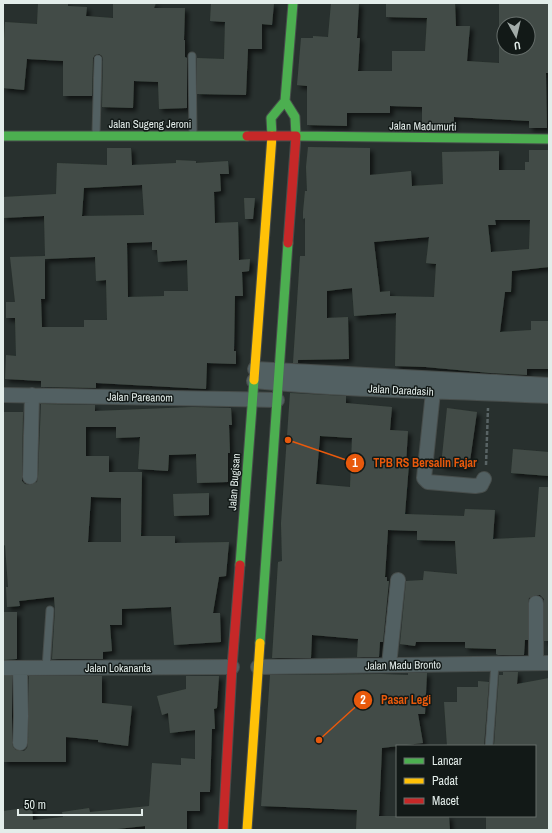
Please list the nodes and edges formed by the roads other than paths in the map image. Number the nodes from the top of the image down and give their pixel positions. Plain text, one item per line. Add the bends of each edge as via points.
1 (293, 3) edge
2 (192, 56) dead end
3 (98, 59) dead end
4 (285, 101) junction
5 (3, 136) edge
6 (96, 136) junction
7 (193, 136) junction
8 (272, 136) junction
9 (296, 136) junction
10 (549, 139) edge
11 (254, 375) junction
12 (279, 377) junction
13 (549, 385) edge
14 (433, 392) junction
15 (3, 395) edge
16 (32, 395) junction
17 (549, 396) edge
18 (252, 398) junction
19 (277, 400) junction
20 (30, 477) dead end
21 (484, 479) road end
22 (398, 580) dead end
23 (536, 603) dead end
24 (50, 610) dead end
25 (542, 663) edge
26 (496, 664) junction
27 (389, 665) junction
28 (235, 667) junction
29 (255, 667) junction
30 (3, 668) edge
31 (20, 668) junction
32 (46, 668) junction
33 (20, 743) dead end
34 (489, 745) edge
35 (224, 830) edge
36 (247, 830) edge

1 - 4 main road
2 - 7 lane
3 - 6 lane
4 - 8 main road, Jalan Bugisan via 271,118
4 - 9 main road via 296,117
5 - 6 main road, Jalan Sugeng Jeroni
6 - 7 main road, Jalan Sugeng Jeroni
7 - 8 main road, Jalan Sugeng Jeroni
8 - 9 main road, Jalan Sugeng Jeroni
8 - 11 main road, Jalan Bugisan
9 - 10 main road, Jalan Madumurti
9 - 12 main road
11 - 12 street, Jalan Daradasih
11 - 18 main road, Jalan Bugisan
12 - 13 street, Jalan Daradasih
12 - 14 street, Jalan Daradasih
12 - 19 main road
14 - 17 street, Jalan Daradasih
14 - 21 street via 424,478 428,482 475,486 481,485
15 - 16 street, Jalan Pareanom
16 - 18 street, Jalan Pareanom
16 - 20 street
18 - 19 street, Jalan Pareanom
18 - 28 main road, Jalan Bugisan
19 - 29 main road
22 - 27 street
23 - 25 street
24 - 32 lane
25 - 26 street, Jalan Madu Bronto
26 - 27 street, Jalan Madu Bronto
26 - 34 lane
27 - 29 street, Jalan Madu Bronto
28 - 32 street, Jalan Lokananta
28 - 35 main road, Jalan Bugisan
29 - 36 main road
30 - 31 street, Jalan Lokananta
31 - 32 street, Jalan Lokananta
31 - 33 street

